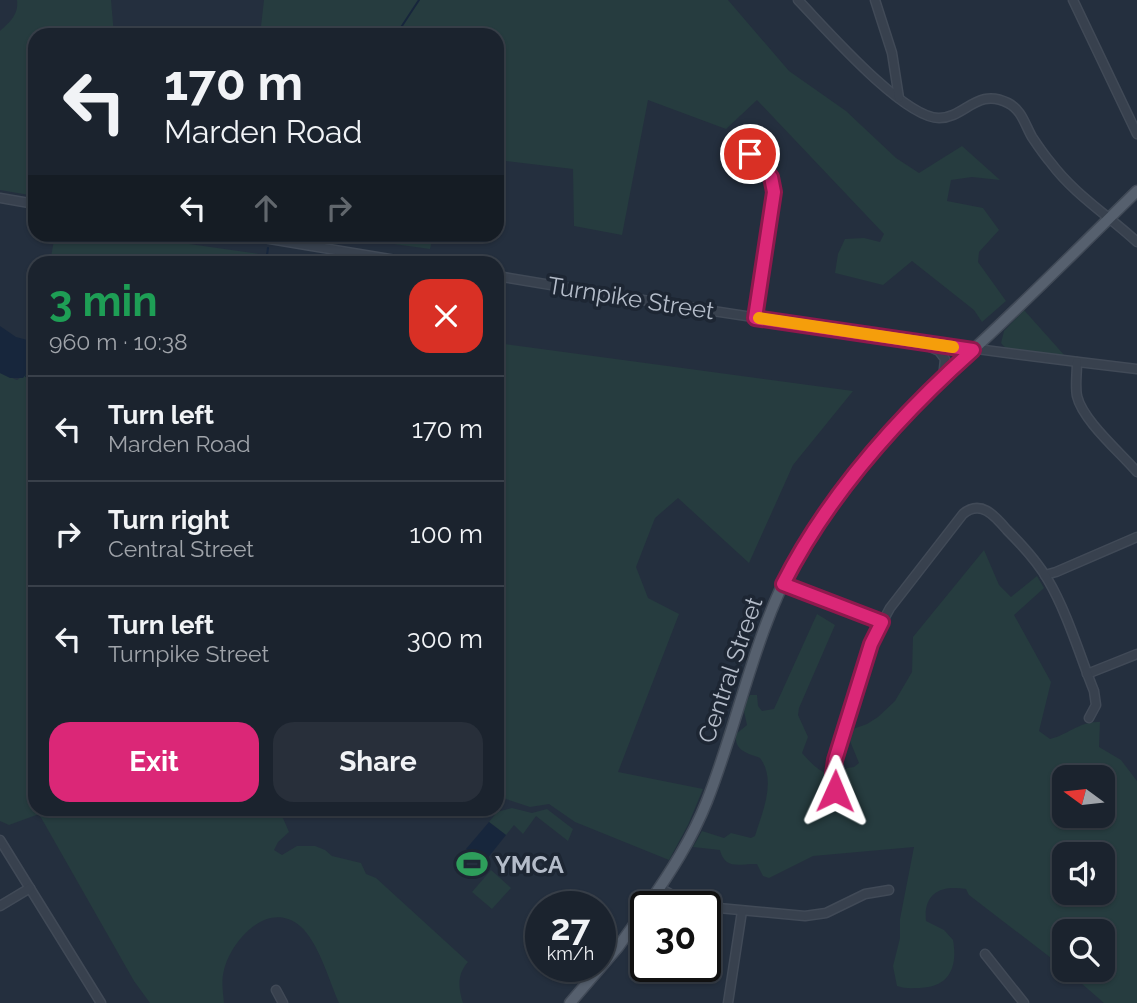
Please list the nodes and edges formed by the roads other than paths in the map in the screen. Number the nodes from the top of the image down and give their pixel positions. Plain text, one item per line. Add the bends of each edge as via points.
1 (798, 0) edge
2 (875, 0) edge
3 (1073, 0) edge
4 (899, 98) junction
5 (1137, 134) edge
6 (750, 154) dead end
7 (1137, 191) edge
8 (0, 198) edge
9 (28, 203) edge
10 (1110, 218) junction
11 (287, 242) edge
12 (1137, 242) edge
13 (372, 256) edge
14 (504, 277) edge
15 (755, 318) junction
16 (890, 338) junction
17 (973, 350) junction
18 (1077, 362) junction
19 (1137, 369) edge
20 (943, 379) junction
21 (1137, 472) edge
22 (1137, 537) edge
23 (1045, 575) junction
24 (783, 584) junction
25 (882, 622) junction
26 (1137, 654) edge
27 (1087, 674) junction
28 (1089, 718) dead end
29 (835, 791) dead end
30 (0, 840) edge
31 (30, 888) junction
32 (660, 888) junction
33 (889, 890) dead end
34 (658, 891) edge
35 (0, 906) edge
36 (742, 911) junction
37 (630, 930) edge
38 (985, 954) dead end
39 (276, 990) dead end
40 (101, 1003) edge
41 (283, 1003) edge
42 (570, 1003) edge
43 (728, 1003) edge
44 (1024, 1003) edge

1 - 4 street
2 - 4 street via 892,53
3 - 5 street
4 - 10 street via 937,118 948,117 980,99 1007,102 1053,166
6 - 15 street via 771,177 774,192
7 - 10 main road, Central Street
8 - 9 street
10 - 12 street
10 - 17 main road, Central Street
11 - 13 street
14 - 15 street, Turnpike Street
15 - 16 street, Turnpike Street
16 - 17 street, Turnpike Street
16 - 20 street, Turnpike Street via 942,353 946,362
17 - 18 street, Turnpike Street
17 - 20 main road, Central Street
18 - 19 street, Turnpike Street
18 - 21 street via 1077,398 1091,422
20 - 24 main road, Central Street via 834,500
22 - 23 street
23 - 25 street via 989,512 972,508
23 - 27 street
24 - 25 street
24 - 32 main road, Central Street via 759,640 705,804
25 - 29 street via 835,760
26 - 27 street
27 - 28 street via 1096,705
30 - 31 street
31 - 35 street
31 - 40 street
32 - 34 main road, Central Street
32 - 36 street via 694,904
33 - 36 street via 865,894 814,916
36 - 43 street
37 - 42 main road, Central Street
38 - 44 street
39 - 41 street

